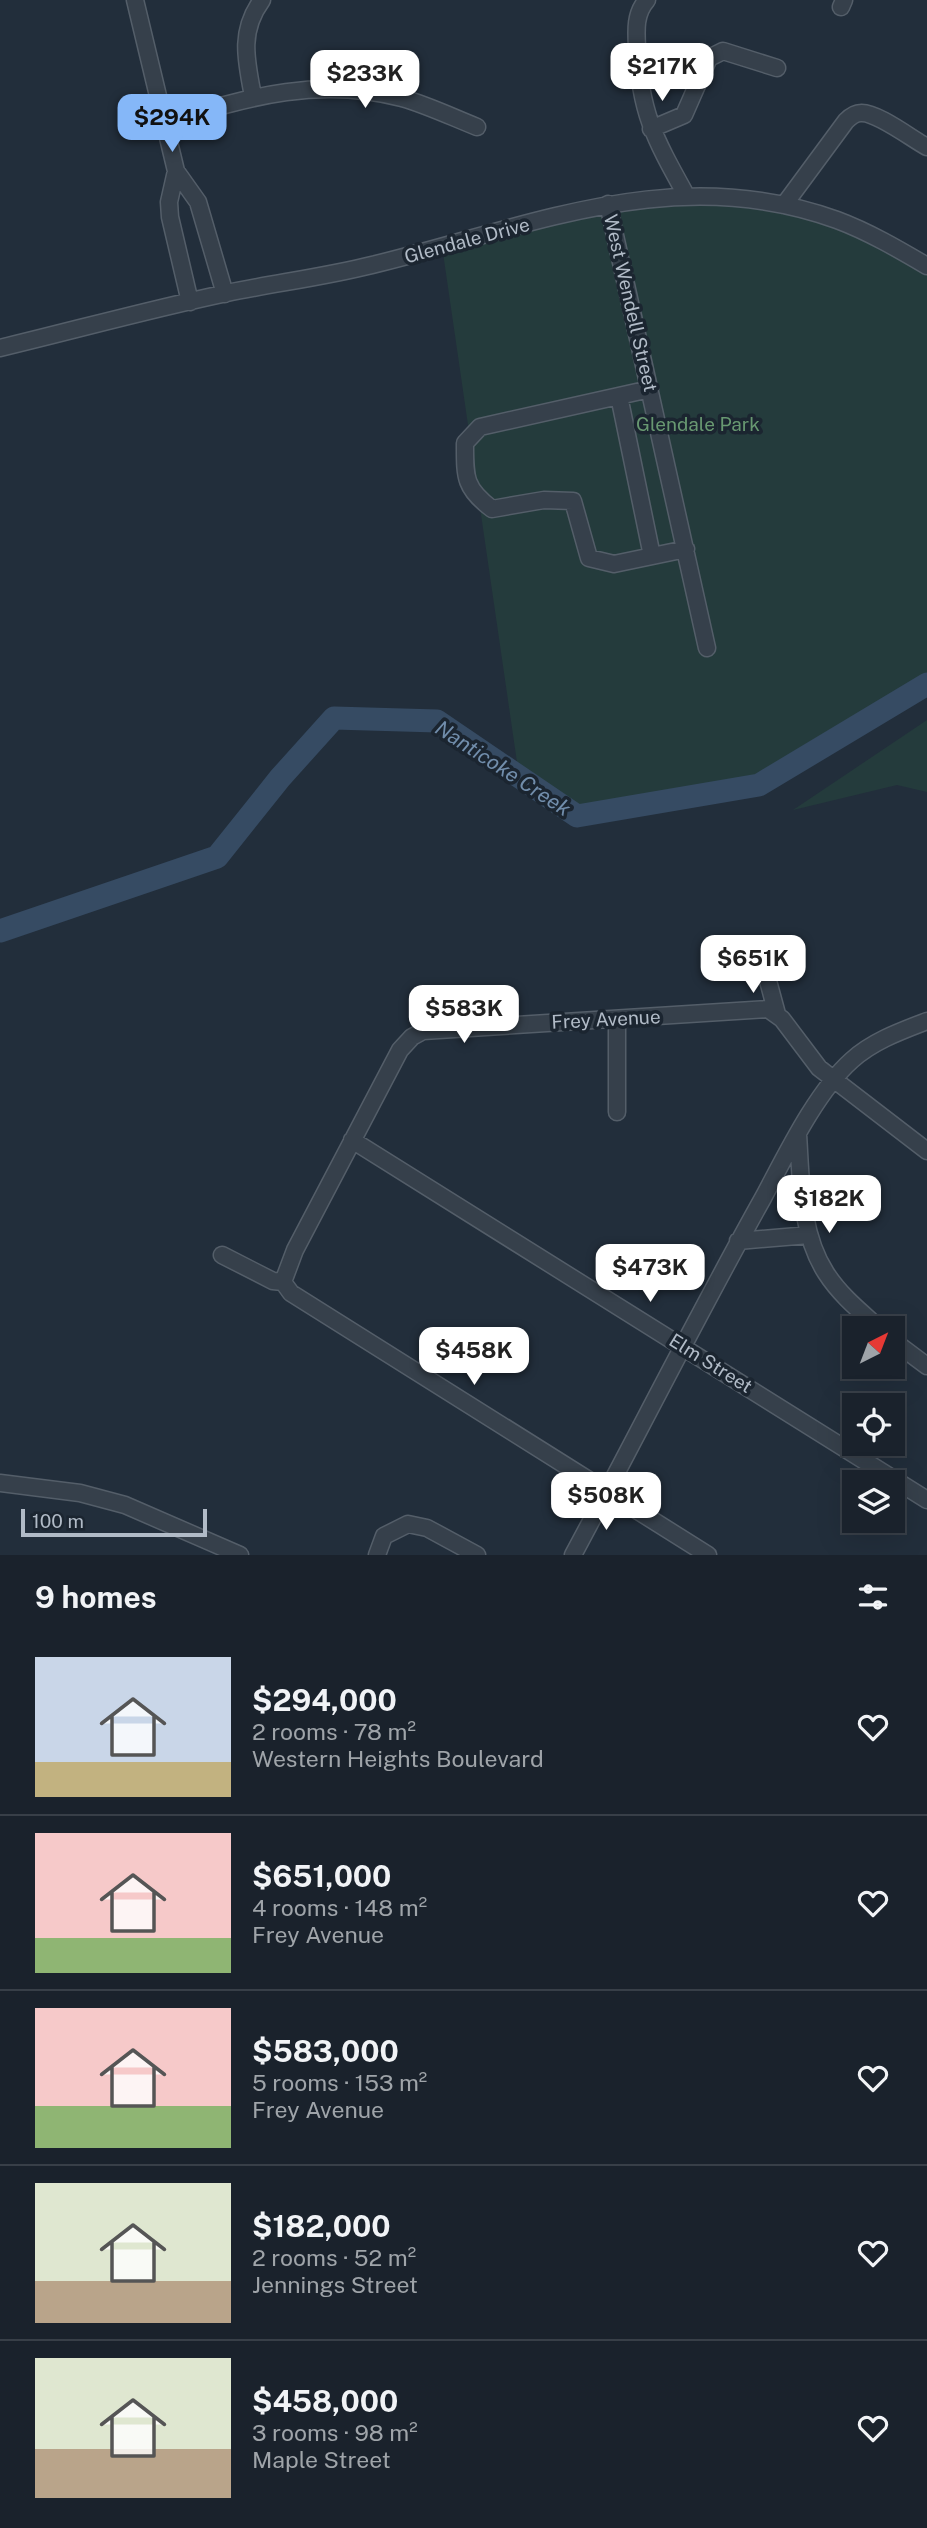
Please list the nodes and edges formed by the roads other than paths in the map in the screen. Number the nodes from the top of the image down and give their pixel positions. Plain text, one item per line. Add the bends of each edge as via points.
1 (135, 0) edge
2 (262, 0) edge
3 (646, 0) edge
4 (777, 68) dead end
5 (253, 96) junction
6 (165, 122) junction
7 (477, 127) dead end
8 (651, 129) junction
9 (927, 147) edge
10 (176, 172) junction
11 (686, 195) junction
12 (608, 205) junction
13 (785, 205) junction
14 (927, 266) edge
15 (225, 294) junction
16 (190, 302) junction
17 (0, 348) edge
18 (650, 388) junction
19 (619, 396) junction
20 (686, 549) junction
21 (652, 556) junction
22 (707, 648) dead end
23 (764, 966) dead end
24 (780, 1017) junction
25 (617, 1020) junction
26 (927, 1021) edge
27 (833, 1080) junction
28 (617, 1112) dead end
29 (798, 1134) junction
30 (352, 1140) junction
31 (927, 1151) edge
32 (809, 1235) junction
33 (738, 1241) junction
34 (222, 1255) dead end
35 (283, 1282) junction
36 (865, 1316) edge
37 (683, 1345) junction
38 (905, 1350) edge
39 (927, 1366) edge
40 (0, 1483) edge
41 (607, 1491) junction
42 (927, 1500) edge
43 (240, 1555) edge
44 (377, 1555) edge
45 (477, 1555) edge
46 (573, 1555) edge
47 (708, 1555) edge

1 - 6 street
2 - 5 street via 249,22 245,44
3 - 8 street via 636,28 642,103
4 - 8 street via 723,51 716,53 709,58 684,115
5 - 6 street
5 - 7 street via 315,88 368,92 420,104
6 - 10 street
8 - 11 street
9 - 13 street via 875,117 853,115
10 - 15 street via 198,202
10 - 16 street via 170,217
11 - 12 street, Glendale Drive
11 - 13 street, Glendale Drive
12 - 15 street, Glendale Drive via 371,266
12 - 18 street, West Wendell Street
13 - 14 street, Glendale Drive via 882,239
15 - 16 street, Glendale Drive
16 - 17 street, Glendale Drive
18 - 19 street
18 - 20 street, West Wendell Street
19 - 21 street
19 - 21 street via 480,427 465,443 465,473 474,495 492,509 573,500 589,558 614,564
20 - 21 street
20 - 22 street, West Wendell Street
23 - 24 street
24 - 25 street, Frey Avenue via 758,1008
24 - 27 street via 808,1056
25 - 28 street
25 - 30 street, Frey Avenue via 423,1031 400,1050
26 - 27 street via 866,1049
27 - 29 street
27 - 31 street
29 - 32 street
29 - 33 street
30 - 35 street, Frey Avenue
30 - 37 street, Elm Street
32 - 33 street
32 - 36 street via 825,1271
33 - 37 street
34 - 35 street
35 - 41 street via 291,1293
37 - 41 street
37 - 42 street, Elm Street
38 - 39 street
40 - 43 street via 80,1493 125,1505
41 - 46 street
41 - 47 street
44 - 45 street via 384,1536 408,1524 427,1528

